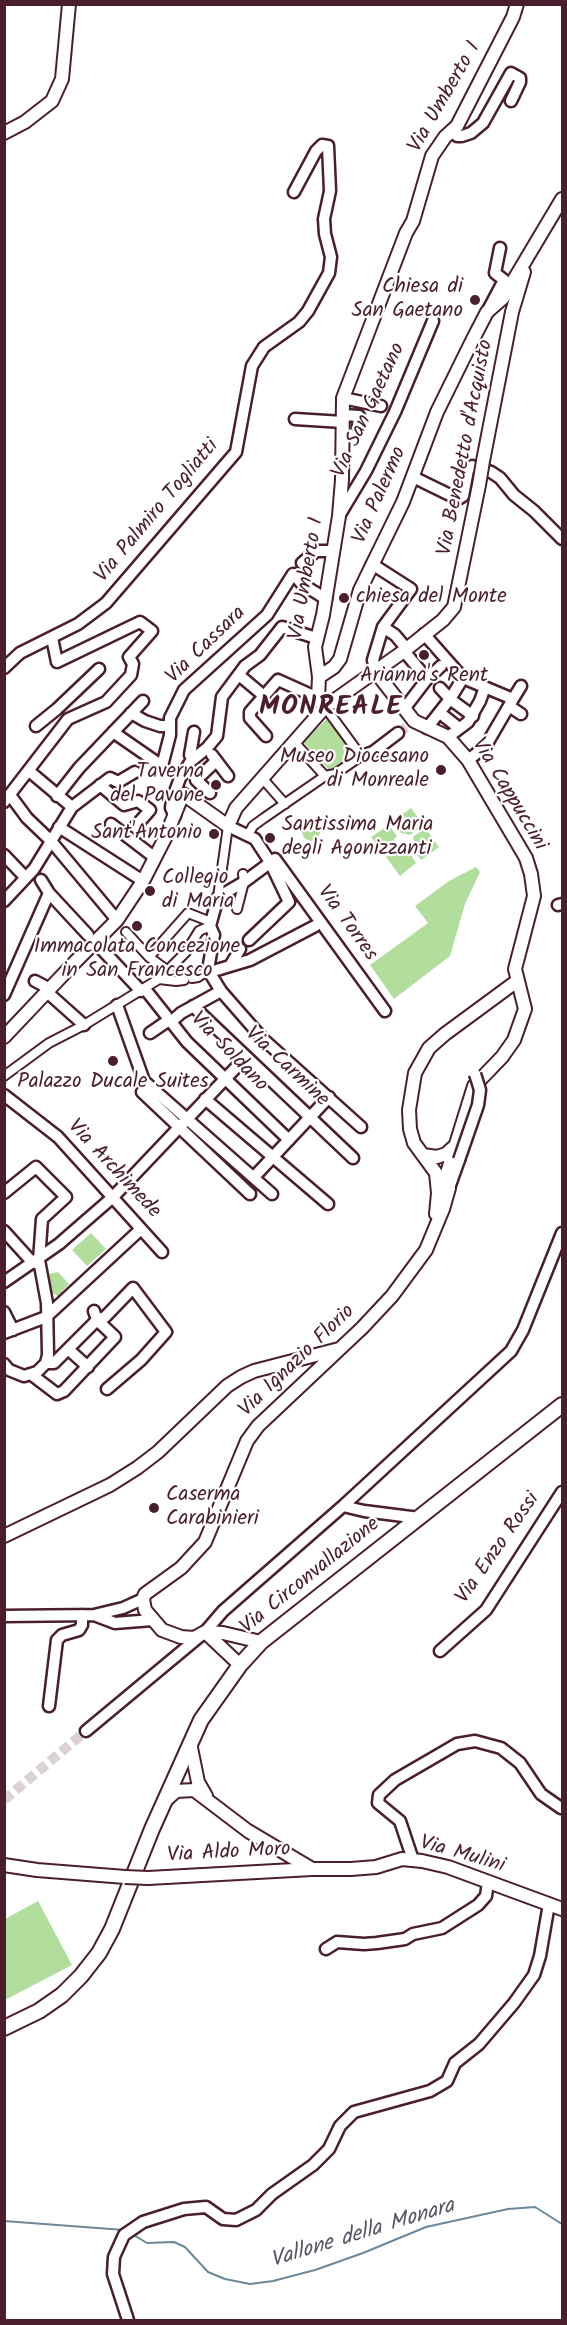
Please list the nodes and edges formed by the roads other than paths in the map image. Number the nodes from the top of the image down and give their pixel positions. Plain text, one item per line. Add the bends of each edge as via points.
1 (69, 4) edge
2 (517, 4) edge
3 (511, 100) dead end
4 (453, 132) junction
5 (4, 133) edge
6 (294, 192) dead end
7 (562, 199) edge
8 (500, 248) dead end
9 (507, 304) junction
10 (487, 312) junction
11 (433, 321) dead end
12 (343, 398) junction
13 (381, 406) dead end
14 (343, 418) junction
15 (295, 419) dead end
16 (358, 426) dead end
17 (482, 465) junction
18 (413, 477) junction
19 (339, 516) junction
20 (562, 539) edge
21 (332, 551) junction
22 (302, 563) dead end
23 (372, 564) junction
24 (326, 599) junction
25 (383, 627) junction
26 (424, 634) junction
27 (52, 638) junction
28 (316, 638) junction
29 (405, 649) junction
30 (444, 663) junction
31 (4, 668) edge
32 (99, 669) dead end
33 (375, 671) junction
34 (239, 675) junction
35 (319, 677) junction
36 (463, 678) junction
37 (427, 679) junction
38 (521, 686) dead end
39 (484, 687) junction
40 (440, 688) dead end
41 (264, 696) junction
42 (450, 699) junction
43 (143, 701) dead end
44 (511, 702) junction
45 (321, 703) junction
46 (404, 709) junction
47 (131, 713) junction
48 (440, 713) junction
49 (521, 714) dead end
50 (473, 716) junction
51 (36, 726) dead end
52 (170, 726) junction
53 (427, 728) junction
54 (459, 728) junction
55 (112, 732) junction
56 (194, 732) dead end
57 (398, 733) tunnel mouth
58 (266, 736) dead end
59 (448, 737) junction
60 (295, 743) junction
61 (207, 748) junction
62 (361, 756) junction
63 (193, 759) junction
64 (468, 760) junction
65 (216, 761) junction
66 (29, 771) junction
67 (135, 772) dead end
68 (228, 776) dead end
69 (326, 776) junction
70 (262, 778) junction
71 (100, 785) junction
72 (210, 793) dead end
73 (57, 796) junction
74 (7, 798) edge
75 (285, 804) junction
76 (72, 807) junction
77 (175, 816) junction
78 (111, 824) dead end
79 (228, 826) junction
80 (59, 827) junction
81 (135, 827) dead end
82 (248, 835) junction
83 (51, 841) junction
84 (4, 855) edge
85 (154, 857) junction
86 (272, 860) junction
87 (25, 877) junction
88 (243, 878) junction
89 (41, 879) dead end
90 (143, 881) junction
91 (49, 893) junction
92 (218, 897) junction
93 (4, 901) edge
94 (237, 909) dead end
95 (210, 924) junction
96 (122, 926) junction
97 (315, 926) dead end
98 (92, 938) junction
99 (249, 940) dead end
100 (240, 949) dead end
101 (149, 957) junction
102 (230, 966) junction
103 (168, 971) junction
104 (209, 971) junction
105 (159, 979) junction
106 (35, 981) dead end
107 (517, 981) junction
108 (143, 990) junction
109 (49, 991) junction
110 (220, 991) junction
111 (4, 995) edge
112 (117, 1005) junction
113 (193, 1006) junction
114 (385, 1011) dead end
115 (170, 1021) junction
116 (84, 1025) junction
117 (150, 1033) dead end
118 (4, 1037) edge
119 (246, 1057) junction
120 (475, 1074) dead end
121 (4, 1076) edge
122 (224, 1080) junction
123 (141, 1092) dead end
124 (4, 1095) edge
125 (329, 1097) junction
126 (205, 1099) junction
127 (310, 1118) junction
128 (186, 1120) junction
129 (362, 1127) dead end
130 (178, 1129) junction
131 (289, 1140) junction
132 (456, 1145) junction
133 (423, 1155) junction
134 (273, 1156) junction
135 (353, 1158) dead end
136 (254, 1177) junction
137 (449, 1188) junction
138 (4, 1193) edge
139 (249, 1194) dead end
140 (272, 1194) dead end
141 (113, 1197) junction
142 (328, 1204) dead end
143 (141, 1229) junction
144 (4, 1231) edge
145 (435, 1233) junction
146 (562, 1233) edge
147 (162, 1252) dead end
148 (36, 1261) junction
149 (4, 1282) edge
150 (4, 1312) edge
151 (96, 1316) junction
152 (46, 1317) junction
153 (9, 1332) edge
154 (340, 1348) junction
155 (69, 1349) junction
156 (293, 1360) junction
157 (46, 1363) junction
158 (4, 1364) edge
159 (88, 1367) junction
160 (312, 1374) junction
161 (32, 1375) junction
162 (107, 1389) dead end
163 (562, 1405) edge
164 (562, 1492) edge
165 (343, 1506) junction
166 (419, 1518) junction
167 (4, 1536) edge
168 (143, 1599) junction
169 (82, 1615) junction
170 (94, 1615) junction
171 (4, 1616) edge
172 (152, 1620) junction
173 (205, 1632) junction
174 (261, 1642) junction
175 (440, 1651) dead end
176 (240, 1665) junction
177 (49, 1706) dead end
178 (86, 1731) tunnel mouth
179 (190, 1743) junction
180 (180, 1765) junction
181 (196, 1786) junction
182 (165, 1801) junction
183 (561, 1808) edge
184 (413, 1860) junction
185 (4, 1865) edge
186 (312, 1869) junction
187 (488, 1882) junction
188 (549, 1904) junction
189 (562, 1909) edge
190 (326, 1949) dead end
191 (4, 2028) edge
192 (128, 2320) edge

1 - 5 street via 62,79 52,101
2 - 4 street, Via Umberto I
3 - 4 street via 520,78 511,73 483,123 462,136
4 - 12 street, Via Umberto I via 432,156 413,221
6 - 27 street, Via Palmiro Togliatti via 316,151 322,145 328,146 330,191 324,219 331,257 329,273 299,322 264,346 252,366 236,452 106,603
7 - 9 street via 528,256
8 - 10 street via 495,273 504,280
9 - 10 street, Via Palermo
9 - 17 street, Via Benedetto d'Acquisto
10 - 18 street, Via Palermo via 437,412
11 - 19 street, Via San Gaetano via 396,410
12 - 13 street
12 - 14 street, Via Umberto I
14 - 15 street
14 - 16 street via 359,416
14 - 19 street, Via Umberto I
17 - 18 street via 468,470 463,496 458,499
17 - 20 street
17 - 26 street, Via Benedetto d'Acquisto, bridge via 454,607
18 - 23 street, Via Palermo
19 - 21 street, Via Umberto I
21 - 22 street via 316,551
21 - 24 street, Via Umberto I
23 - 25 street via 411,589
23 - 35 street, Via Palermo via 353,611 340,659
24 - 28 street, Via Umberto I
24 - 52 street, Via Cassara via 295,576 267,615 184,690
25 - 29 street
25 - 33 street via 373,660
26 - 29 street, Via Benedetto d'Acquisto
26 - 30 street
27 - 31 street, Via Palmiro Togliatti via 20,654
27 - 66 street via 57,662 140,622 152,631 129,657 134,664 131,675 106,702 68,718
28 - 34 street via 282,627
28 - 35 street, Via Umberto I
29 - 33 street, Via Benedetto d'Acquisto
29 - 37 street
30 - 36 street
30 - 37 street
32 - 51 street
33 - 45 street, Via Benedetto d'Acquisto
33 - 46 street
34 - 41 street
34 - 61 street via 222,697 217,735
35 - 45 street
36 - 39 street
36 - 42 street
37 - 46 street
38 - 44 street
39 - 44 street
39 - 50 street
40 - 42 street
41 - 45 street via 278,680
41 - 58 street via 250,712 250,718
42 - 48 street
42 - 50 street
43 - 47 street
44 - 49 street
44 - 64 street via 484,747
45 - 60 street, Via Benedetto d'Acquisto
45 - 62 street
46 - 53 street via 411,723
47 - 52 street via 145,722
47 - 55 street
48 - 53 street
48 - 54 street
50 - 54 street
52 - 55 street, Via Cassara via 162,766
53 - 59 street
54 - 59 street
55 - 73 street
56 - 63 street via 190,755
57 - 62 street via 373,753
59 - 64 street, Via Cappuccini
60 - 69 street
60 - 70 street, Via Benedetto d'Acquisto
61 - 63 street
61 - 65 street
62 - 69 street
63 - 77 street via 172,800
64 - 107 street, Via Cappuccini via 519,844 531,874 534,896 515,969
65 - 68 street
65 - 72 street via 196,780
66 - 73 street
66 - 74 street
67 - 71 street via 118,782 110,778
69 - 75 street
70 - 75 street
70 - 79 street, Via Benedetto d'Acquisto via 236,808
71 - 76 street
71 - 81 street via 124,805 138,801 150,810
73 - 76 street
74 - 83 street
75 - 82 street via 253,826
76 - 80 street
77 - 79 street via 183,794
77 - 85 street
78 - 85 street
79 - 82 street
79 - 92 street
80 - 83 street
80 - 90 street
82 - 86 street
83 - 87 street
83 - 96 street
84 - 87 street
85 - 90 street
86 - 88 street
86 - 99 street via 289,902
86 - 114 street, Via Torres
87 - 93 street
88 - 92 street
88 - 94 street
89 - 91 street, Via Soldano
90 - 96 street
91 - 98 street, Via Soldano
91 - 111 street
92 - 95 street
95 - 101 street via 188,913
95 - 103 street
95 - 104 street via 214,935
96 - 98 street
96 - 101 street
97 - 102 street via 250,960
98 - 108 street, Via Soldano
98 - 109 street
100 - 102 street
101 - 103 street
102 - 104 street
103 - 105 street
104 - 105 street via 176,981
104 - 110 street
105 - 108 street
106 - 109 street
107 - 132 street, Via Ignazio Florio via 525,1008 522,1022 502,1057 474,1086
107 - 133 street, Via Ignazio Florio via 429,1048 415,1073 410,1130
108 - 112 street
108 - 115 street, Via Soldano
109 - 116 street
109 - 118 street
110 - 113 street
110 - 125 street via 263,1039
112 - 116 street
112 - 128 street via 144,1081
113 - 115 street
113 - 119 street, Via Carmine
115 - 117 street
115 - 122 street, Via Soldano
116 - 121 street via 49,1043
119 - 122 street
119 - 127 street, Via Carmine
120 - 137 street, bridge via 480,1090 478,1106
122 - 126 street
122 - 131 street, Via Soldano
123 - 130 street
124 - 141 street, Via Archimede via 58,1137
125 - 127 street
125 - 129 street
126 - 128 street
126 - 134 street
127 - 131 street
127 - 135 street, Via Carmine
128 - 130 street
128 - 136 street
130 - 139 street
130 - 141 street
131 - 134 street
132 - 133 street via 437,1157
132 - 137 street, Via Ignazio Florio via 447,1173
133 - 145 street, Via Ignazio Florio via 436,1173
134 - 136 street
134 - 142 street
136 - 140 street
137 - 145 street, Via Ignazio Florio
138 - 148 street via 36,1167 69,1201 42,1219
141 - 143 street, Via Archimede
141 - 148 street
143 - 147 street, Via Archimede
143 - 152 street
144 - 148 street
145 - 154 street, Via Ignazio Florio via 392,1296
146 - 165 street via 528,1320 511,1351
148 - 149 street
148 - 152 street via 47,1303
150 - 153 street
151 - 155 street
151 - 159 street via 115,1337
151 - 162 street via 105,1317 133,1288 166,1332
152 - 153 street
152 - 157 street
154 - 156 street
154 - 160 street, Via Ignazio Florio
155 - 157 street via 54,1363
155 - 159 street
156 - 160 street
156 - 167 street via 241,1377 137,1468
157 - 161 street
158 - 161 street via 19,1375
159 - 161 street via 57,1394
160 - 168 street, Via Ignazio Florio via 270,1412 247,1441 198,1551 151,1588
163 - 166 main road, Via Circonvallazione
164 - 175 street, Via Enzo Rossi via 486,1610
165 - 166 street
165 - 173 street via 223,1611
166 - 174 main road, Via Circonvallazione
168 - 170 street
168 - 172 street
169 - 170 street
169 - 171 street
169 - 177 street via 79,1630 57,1640
170 - 172 street via 115,1623
172 - 173 street via 170,1635 194,1638
173 - 174 street
173 - 176 street
173 - 178 street
174 - 176 main road, Via Circonvallazione
176 - 179 main road, Via Circonvallazione via 201,1720
179 - 180 main road, Via Circonvallazione
179 - 181 street
180 - 181 street via 181,1776
180 - 182 main road, Via Circonvallazione
181 - 182 street via 177,1791
181 - 186 street via 248,1830
182 - 191 main road, Via Circonvallazione via 99,1953 62,1995
183 - 184 street via 541,1794 520,1763 501,1748 474,1741 457,1744 395,1780 378,1795 378,1803 400,1821
184 - 186 street, Via Mulini via 402,1859 376,1867
184 - 187 street, Via Mulini
185 - 186 street, Via Aldo Moro, bridge via 148,1878
187 - 188 street, Via Mulini
187 - 190 street via 486,1896 478,1905 442,1928 377,1943 337,1942
188 - 189 street, Via Mulini
188 - 192 street via 534,1976 479,2044 456,2063 447,2081 430,2091 354,2112 313,2165 256,2210 236,2220 223,2219 206,2207 184,2209 128,2231 114,2257 113,2274

